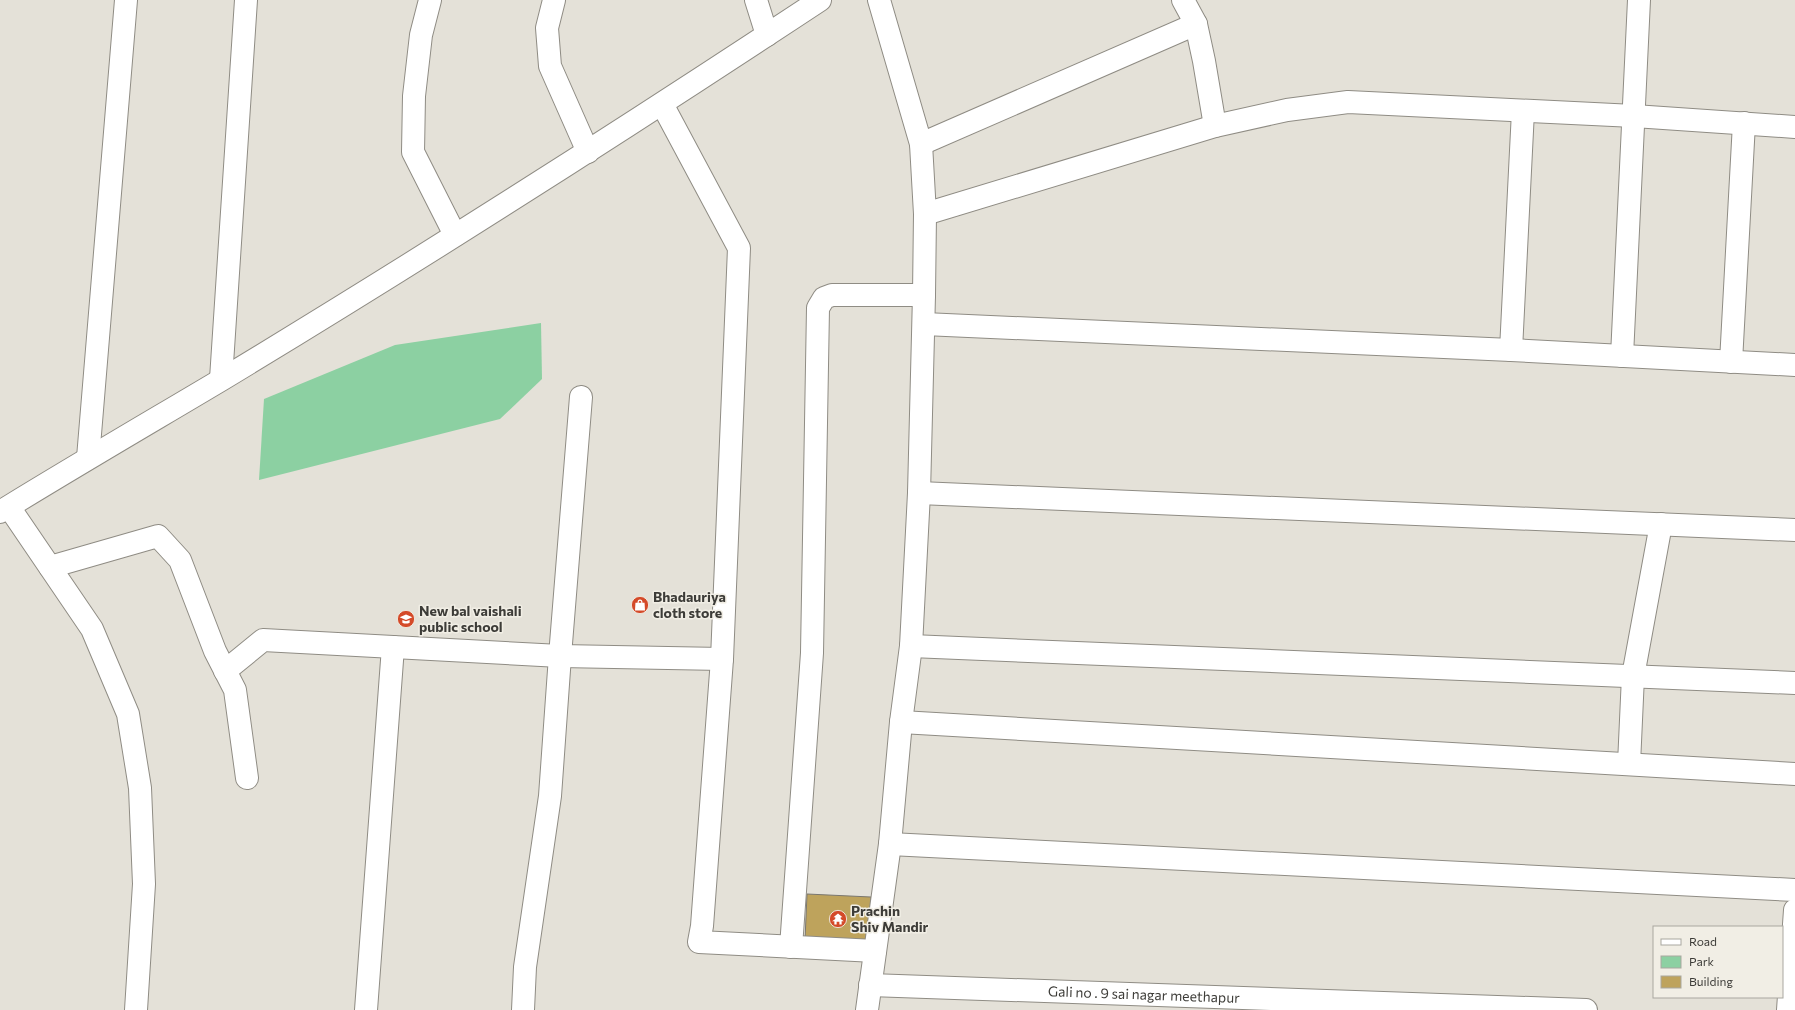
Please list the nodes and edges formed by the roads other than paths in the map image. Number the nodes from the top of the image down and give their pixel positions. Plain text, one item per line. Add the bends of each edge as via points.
1 (126, 0) edge
2 (246, 0) edge
3 (430, 0) edge
4 (554, 0) edge
5 (756, 0) edge
6 (820, 0) edge
7 (880, 0) edge
8 (1183, 0) edge
9 (1639, 0) edge
10 (1196, 24) junction
11 (767, 35) junction
12 (662, 104) junction
13 (1523, 111) junction
14 (1634, 116) junction
15 (1744, 123) junction
16 (1215, 126) junction
17 (1795, 127) edge
18 (921, 144) junction
19 (588, 152) junction
20 (925, 214) junction
21 (456, 235) junction
22 (924, 295) junction
23 (924, 324) junction
24 (1511, 350) junction
25 (1622, 356) junction
26 (1731, 362) junction
27 (1795, 365) edge
28 (221, 379) junction
29 (581, 397) dead end
30 (88, 458) junction
31 (919, 493) junction
32 (4, 510) edge
33 (1661, 524) junction
34 (1795, 530) edge
35 (50, 567) junction
36 (911, 646) junction
37 (393, 647) junction
38 (560, 656) junction
39 (722, 659) junction
40 (225, 671) junction
41 (1633, 676) junction
42 (1795, 683) edge
43 (901, 722) junction
44 (1629, 764) junction
45 (1795, 774) edge
46 (247, 778) dead end
47 (890, 844) junction
48 (1795, 890) edge
49 (1795, 910) edge
50 (791, 947) junction
51 (875, 951) junction
52 (870, 985) junction
53 (1198, 1003) edge
54 (1514, 1009) edge
55 (136, 1010) edge
56 (366, 1010) edge
57 (523, 1010) edge
58 (867, 1010) edge
59 (1586, 1010) edge
60 (1788, 1010) edge

1 - 30 street
2 - 28 street
3 - 21 street via 421,34 414,96 413,152
4 - 19 street via 547,28 550,66
5 - 11 street
6 - 11 street
7 - 18 street
8 - 10 street
9 - 14 street
10 - 16 street
10 - 18 street
11 - 12 street
12 - 19 street
12 - 39 street via 739,248
13 - 14 street
13 - 16 street via 1348,102 1287,110
13 - 24 street
14 - 15 street
14 - 25 street
15 - 17 street
15 - 26 street
16 - 20 street
18 - 20 street
19 - 21 street
20 - 22 street
21 - 28 street
22 - 23 street
22 - 50 street via 832,295 824,298 818,308 812,653
23 - 24 street
23 - 31 street
24 - 25 street
25 - 26 street
26 - 27 street
28 - 30 street
29 - 38 street
30 - 32 street
31 - 33 street
31 - 36 street
32 - 35 street
33 - 34 street
33 - 41 street
35 - 40 street via 158,536 180,560
35 - 55 street via 92,629 128,714 140,788 144,884
36 - 41 street
36 - 43 street
37 - 38 street
37 - 40 street via 263,640
37 - 56 street
38 - 39 street
38 - 57 street via 550,796 525,967
39 - 50 street via 699,942
40 - 46 street via 235,690
41 - 42 street
41 - 44 street
43 - 44 street
43 - 47 street
44 - 45 street
47 - 48 street
47 - 51 street
49 - 60 street
50 - 51 street
51 - 52 street
52 - 53 street, Gali no . 9 sai nagar meethapur
52 - 58 street
53 - 54 street, Gali no . 9 sai nagar meethapur
54 - 59 street, Gali no . 9 sai nagar meethapur

